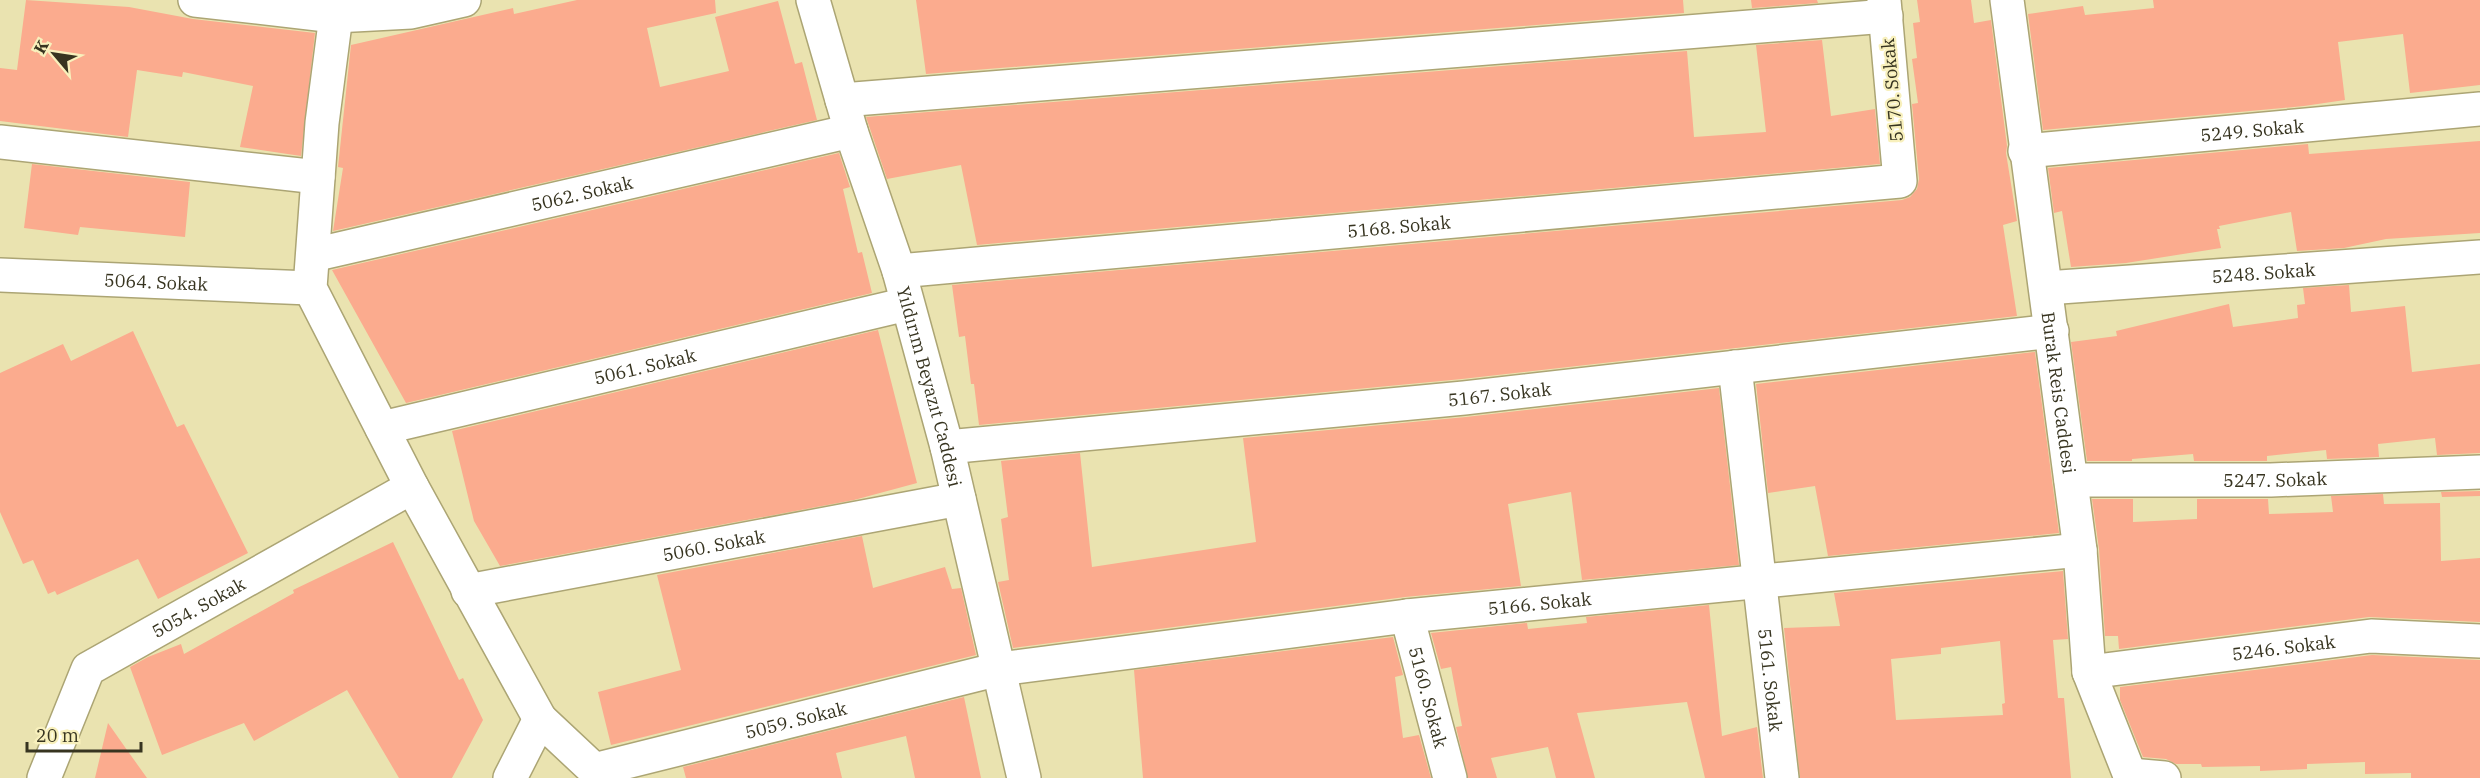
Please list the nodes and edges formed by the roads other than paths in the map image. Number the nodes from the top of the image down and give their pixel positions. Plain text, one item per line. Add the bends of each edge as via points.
1 (195, 0) edge
2 (464, 0) edge
3 (813, 0) edge
4 (2007, 0) edge
5 (337, 8) edge
6 (1885, 8) edge
7 (842, 100) junction
8 (2480, 109) edge
9 (851, 131) junction
10 (0, 142) edge
11 (2025, 151) junction
12 (318, 177) junction
13 (1900, 181) joint
14 (313, 255) junction
15 (2480, 257) edge
16 (899, 270) junction
17 (8, 280) edge
18 (310, 288) junction
19 (2046, 288) junction
20 (907, 304) junction
21 (2052, 331) junction
22 (1735, 367) junction
23 (382, 428) junction
24 (947, 447) junction
25 (2480, 472) edge
26 (2071, 480) junction
27 (412, 487) junction
28 (959, 499) junction
29 (2080, 550) junction
30 (1761, 581) junction
31 (468, 591) junction
32 (1407, 616) junction
33 (2480, 641) edge
34 (999, 669) junction
35 (2089, 672) junction
36 (540, 719) junction
37 (598, 774) edge
38 (2130, 777) edge
39 (44, 778) edge
40 (510, 778) edge
41 (1024, 778) edge
42 (1450, 778) edge
43 (1782, 778) edge
44 (2164, 778) edge

1 - 5 street
2 - 5 street via 411,12
3 - 7 street, Yıldırım Beyazıt Caddesi
4 - 11 street, Burak Reis Caddesi
5 - 12 street
6 - 7 street
6 - 13 street, 5170. Sokak
7 - 9 street, Yıldırım Beyazıt Caddesi
8 - 11 street, 5249. Sokak
9 - 14 street, 5062. Sokak
9 - 16 street, Yıldırım Beyazıt Caddesi
10 - 12 street
11 - 19 street, Burak Reis Caddesi
12 - 14 street
13 - 16 street, 5168. Sokak
14 - 18 street
15 - 19 street, 5248. Sokak
16 - 20 street, Yıldırım Beyazıt Caddesi
17 - 18 street, 5064. Sokak
18 - 23 street
19 - 21 street, Burak Reis Caddesi
20 - 23 street, 5061. Sokak
20 - 24 street, Yıldırım Beyazıt Caddesi
21 - 22 street, 5167. Sokak
21 - 26 street, Burak Reis Caddesi
22 - 24 street, 5167. Sokak via 1464,399
22 - 30 street, 5161. Sokak
23 - 27 street
24 - 28 street, Yıldırım Beyazıt Caddesi
25 - 26 street, 5247. Sokak via 2271,480
26 - 29 street, Burak Reis Caddesi
27 - 31 street
27 - 39 street, 5054. Sokak via 88,669
28 - 31 street, 5060. Sokak
28 - 34 street, Yıldırım Beyazıt Caddesi
29 - 30 street, 5166. Sokak
29 - 35 street, Burak Reis Caddesi
30 - 32 street, 5166. Sokak
30 - 43 street, 5161. Sokak
31 - 36 street
32 - 34 street, 5166. Sokak
32 - 42 street, 5160. Sokak
33 - 35 street, 5246. Sokak via 2371,636
34 - 37 street, 5059. Sokak
34 - 41 street, Yıldırım Beyazıt Caddesi
35 - 38 street, Burak Reis Caddesi
36 - 37 street
36 - 40 street
38 - 44 street

